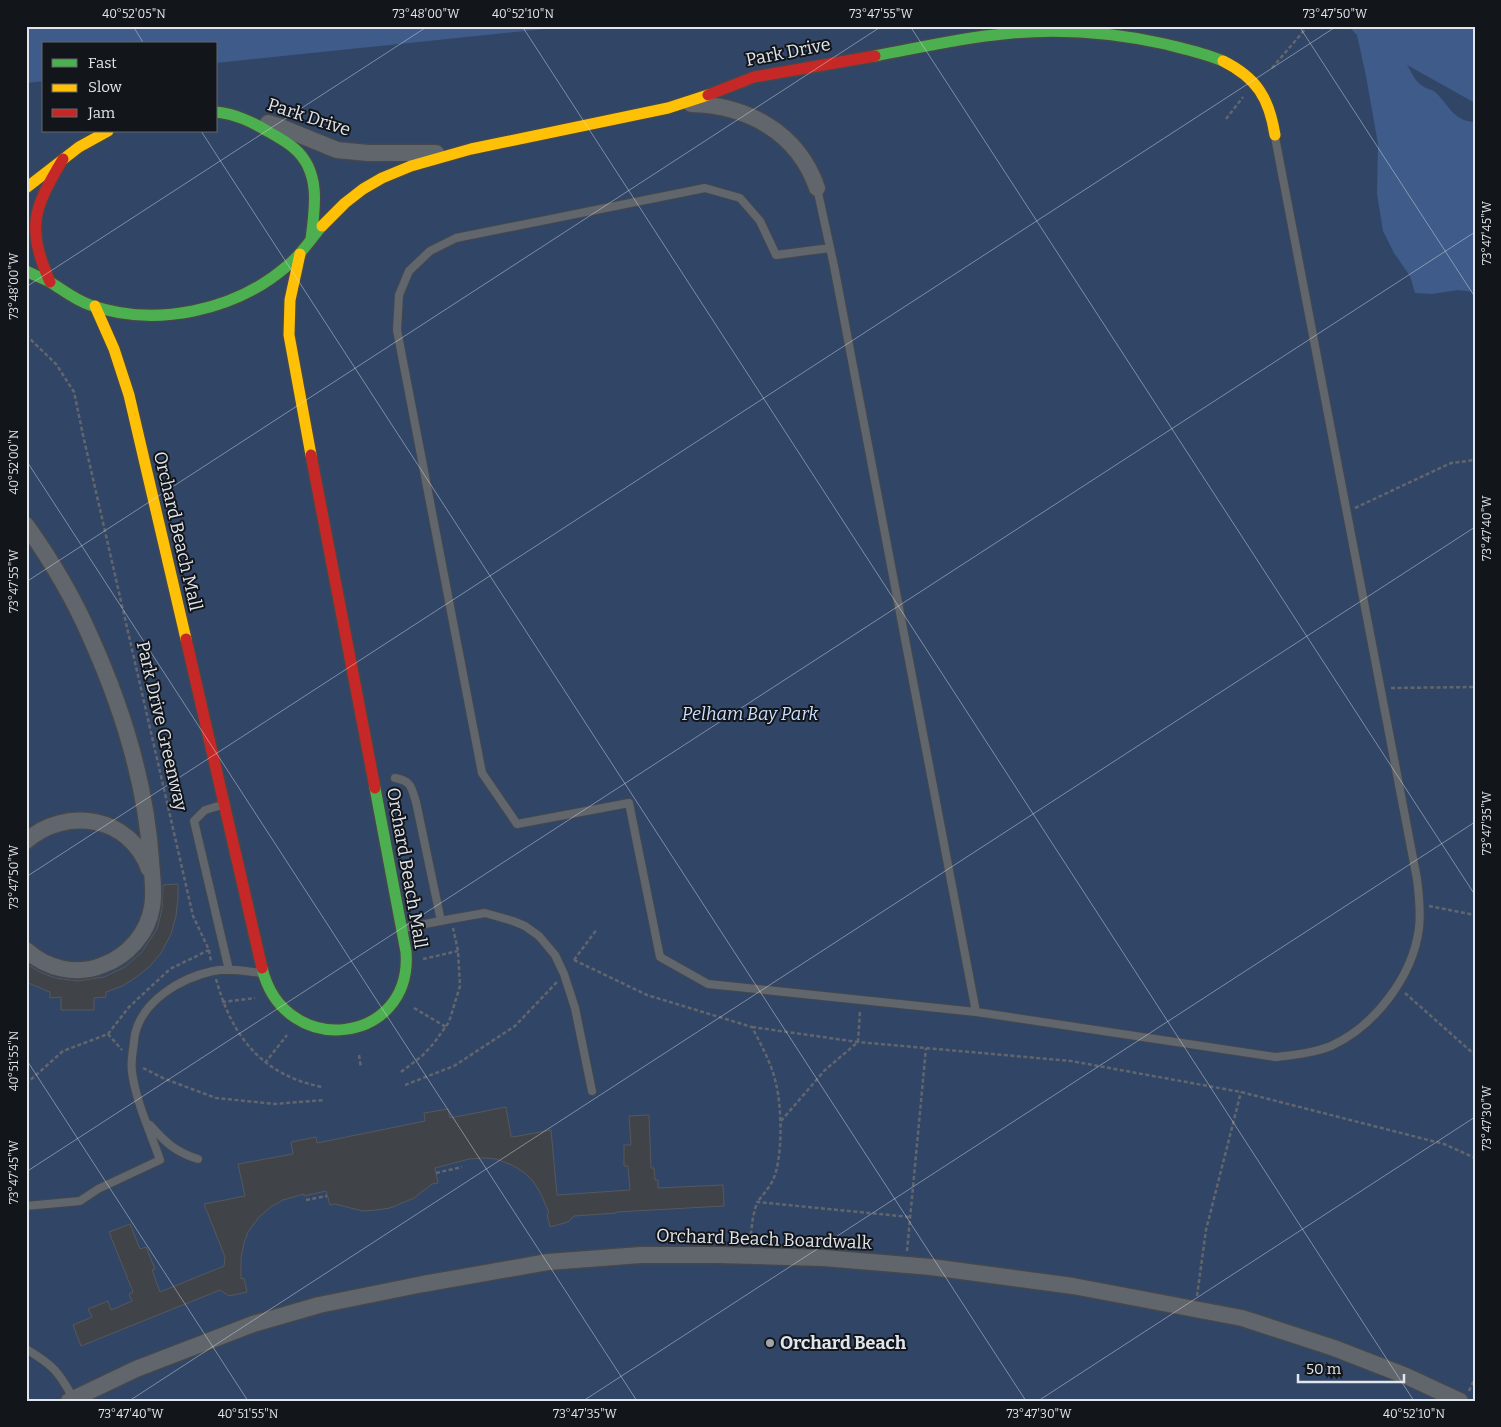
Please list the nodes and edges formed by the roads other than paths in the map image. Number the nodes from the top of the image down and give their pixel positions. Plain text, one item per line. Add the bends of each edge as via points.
1 (684, 104) junction
2 (218, 112) edge
3 (243, 117) junction
4 (106, 132) edge
5 (1275, 135) joint
6 (453, 153) junction
7 (63, 159) junction
8 (26, 188) edge
9 (817, 188) joint
10 (311, 240) junction
11 (830, 248) junction
12 (300, 254) junction
13 (26, 271) edge
14 (50, 282) junction
15 (95, 306) junction
16 (26, 524) edge
17 (394, 778) dead end
18 (224, 804) junction
19 (26, 841) edge
20 (152, 880) junction
21 (441, 921) junction
22 (402, 929) junction
23 (26, 950) edge
24 (229, 970) junction
25 (264, 974) junction
26 (976, 1012) junction
27 (592, 1091) dead end
28 (145, 1119) junction
29 (198, 1159) dead end
30 (26, 1206) edge
31 (26, 1350) edge
32 (71, 1400) edge
33 (1460, 1401) edge

1 - 5 street, Park Drive via 754,77 1014,32 1075,31 1140,38 1198,52 1230,64 1250,78 1261,92 1269,107
1 - 6 street, Park Drive
1 - 9 street, Park Drive via 723,107 771,127 793,146
2 - 3 street, Park Drive
3 - 6 street, Park Drive via 278,126 337,150
3 - 10 street, Park Drive via 287,143 308,167 315,190
4 - 7 street
5 - 26 lane via 1417,879 1419,929 1411,958 1397,986 1377,1012 1356,1031 1330,1046 1300,1054 1275,1057
6 - 10 street, Park Drive via 396,172 369,185 343,204
7 - 8 street
7 - 14 street via 45,188 34,219 37,249
9 - 11 lane
10 - 12 street, Park Drive
11 - 26 lane
11 - 26 lane via 776,255 760,222 740,198 705,188 456,238 430,251 406,279 399,295 397,330 402,358 482,773 517,824 629,803 660,957 708,984
12 - 15 street, Park Drive via 262,285 204,309 139,315
12 - 22 street, Orchard Beach Mall via 288,304 290,348
13 - 14 street, Park Drive
14 - 15 street, Park Drive via 72,297
15 - 18 street, Orchard Beach Mall via 129,395
16 - 20 street via 77,608 111,686 143,798
17 - 21 lane via 406,780 411,785
18 - 24 lane via 205,810 194,822
18 - 25 street, Orchard Beach Mall
19 - 20 street via 36,833 71,820 107,826 135,845
20 - 23 street via 149,920 129,949 111,962 88,970 65,970 38,959
21 - 22 lane
21 - 27 lane via 486,913 525,926 539,936 564,974 576,1008
22 - 25 street, Orchard Beach Mall via 406,967 396,996 377,1018 352,1030 324,1029 296,1019 281,1005
24 - 25 lane
24 - 28 lane via 191,978 171,989 144,1015 135,1032 132,1070
28 - 29 lane via 176,1151
28 - 30 lane via 160,1160 98,1188 80,1200
31 - 32 lane via 50,1364 63,1379
32 - 33 street, Orchard Beach Boardwalk via 136,1369 236,1330 319,1305 548,1262 641,1255 747,1255 931,1266 1073,1286 1242,1318 1334,1348

